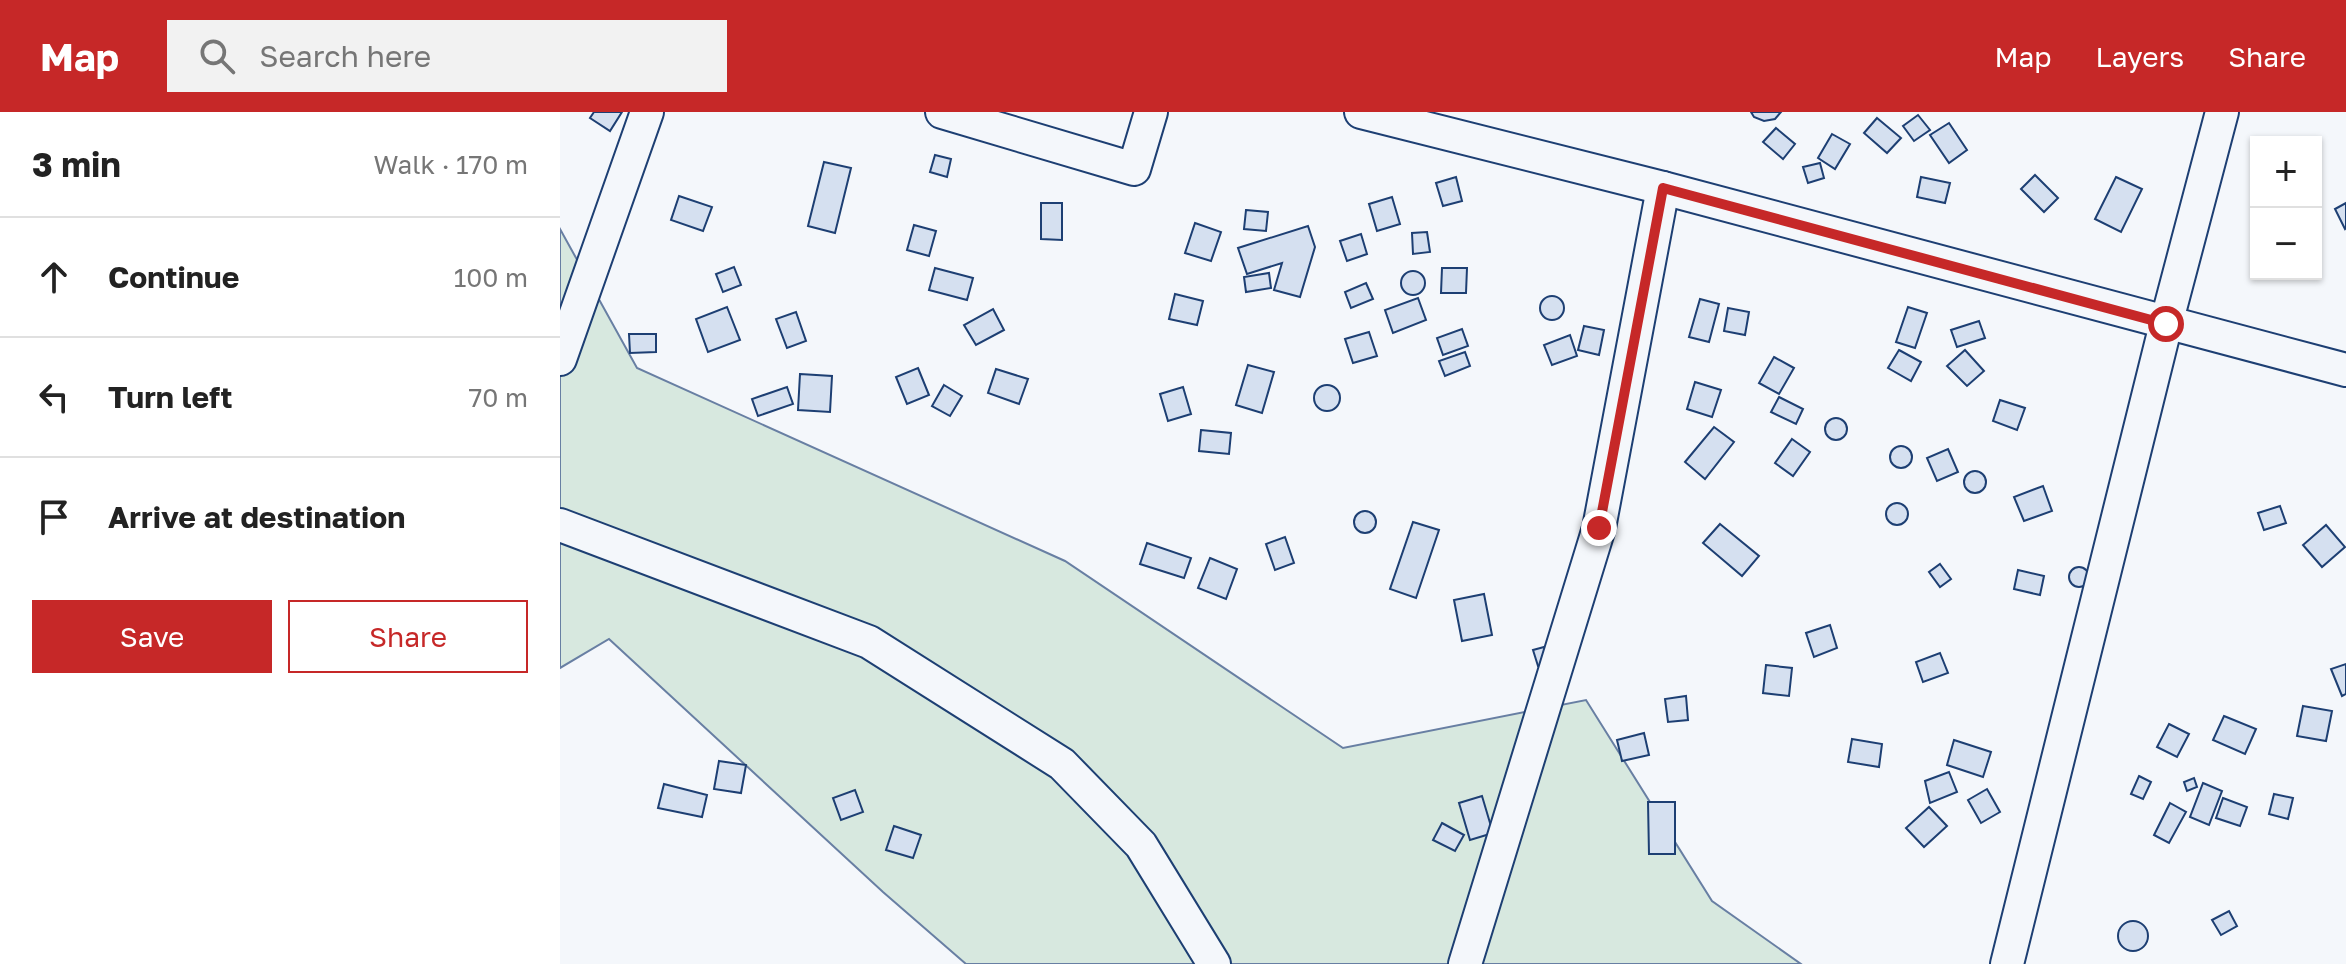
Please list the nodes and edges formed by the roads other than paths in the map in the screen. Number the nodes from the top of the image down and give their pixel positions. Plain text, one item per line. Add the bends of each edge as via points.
1 (647, 112) edge
2 (942, 112) edge
3 (1151, 112) edge
4 (1361, 112) edge
5 (2222, 112) edge
6 (1663, 188) junction
7 (2166, 324) junction
8 (560, 359) edge
9 (2346, 370) edge
10 (560, 525) edge
11 (1214, 964) edge
12 (1465, 964) edge
13 (2007, 964) edge

1 - 8 street
2 - 3 street via 1134,169
4 - 6 street
5 - 7 street
6 - 7 street
6 - 12 street via 1599,528
7 - 9 street
7 - 13 street
10 - 11 street via 869,642 1062,764 1141,845

